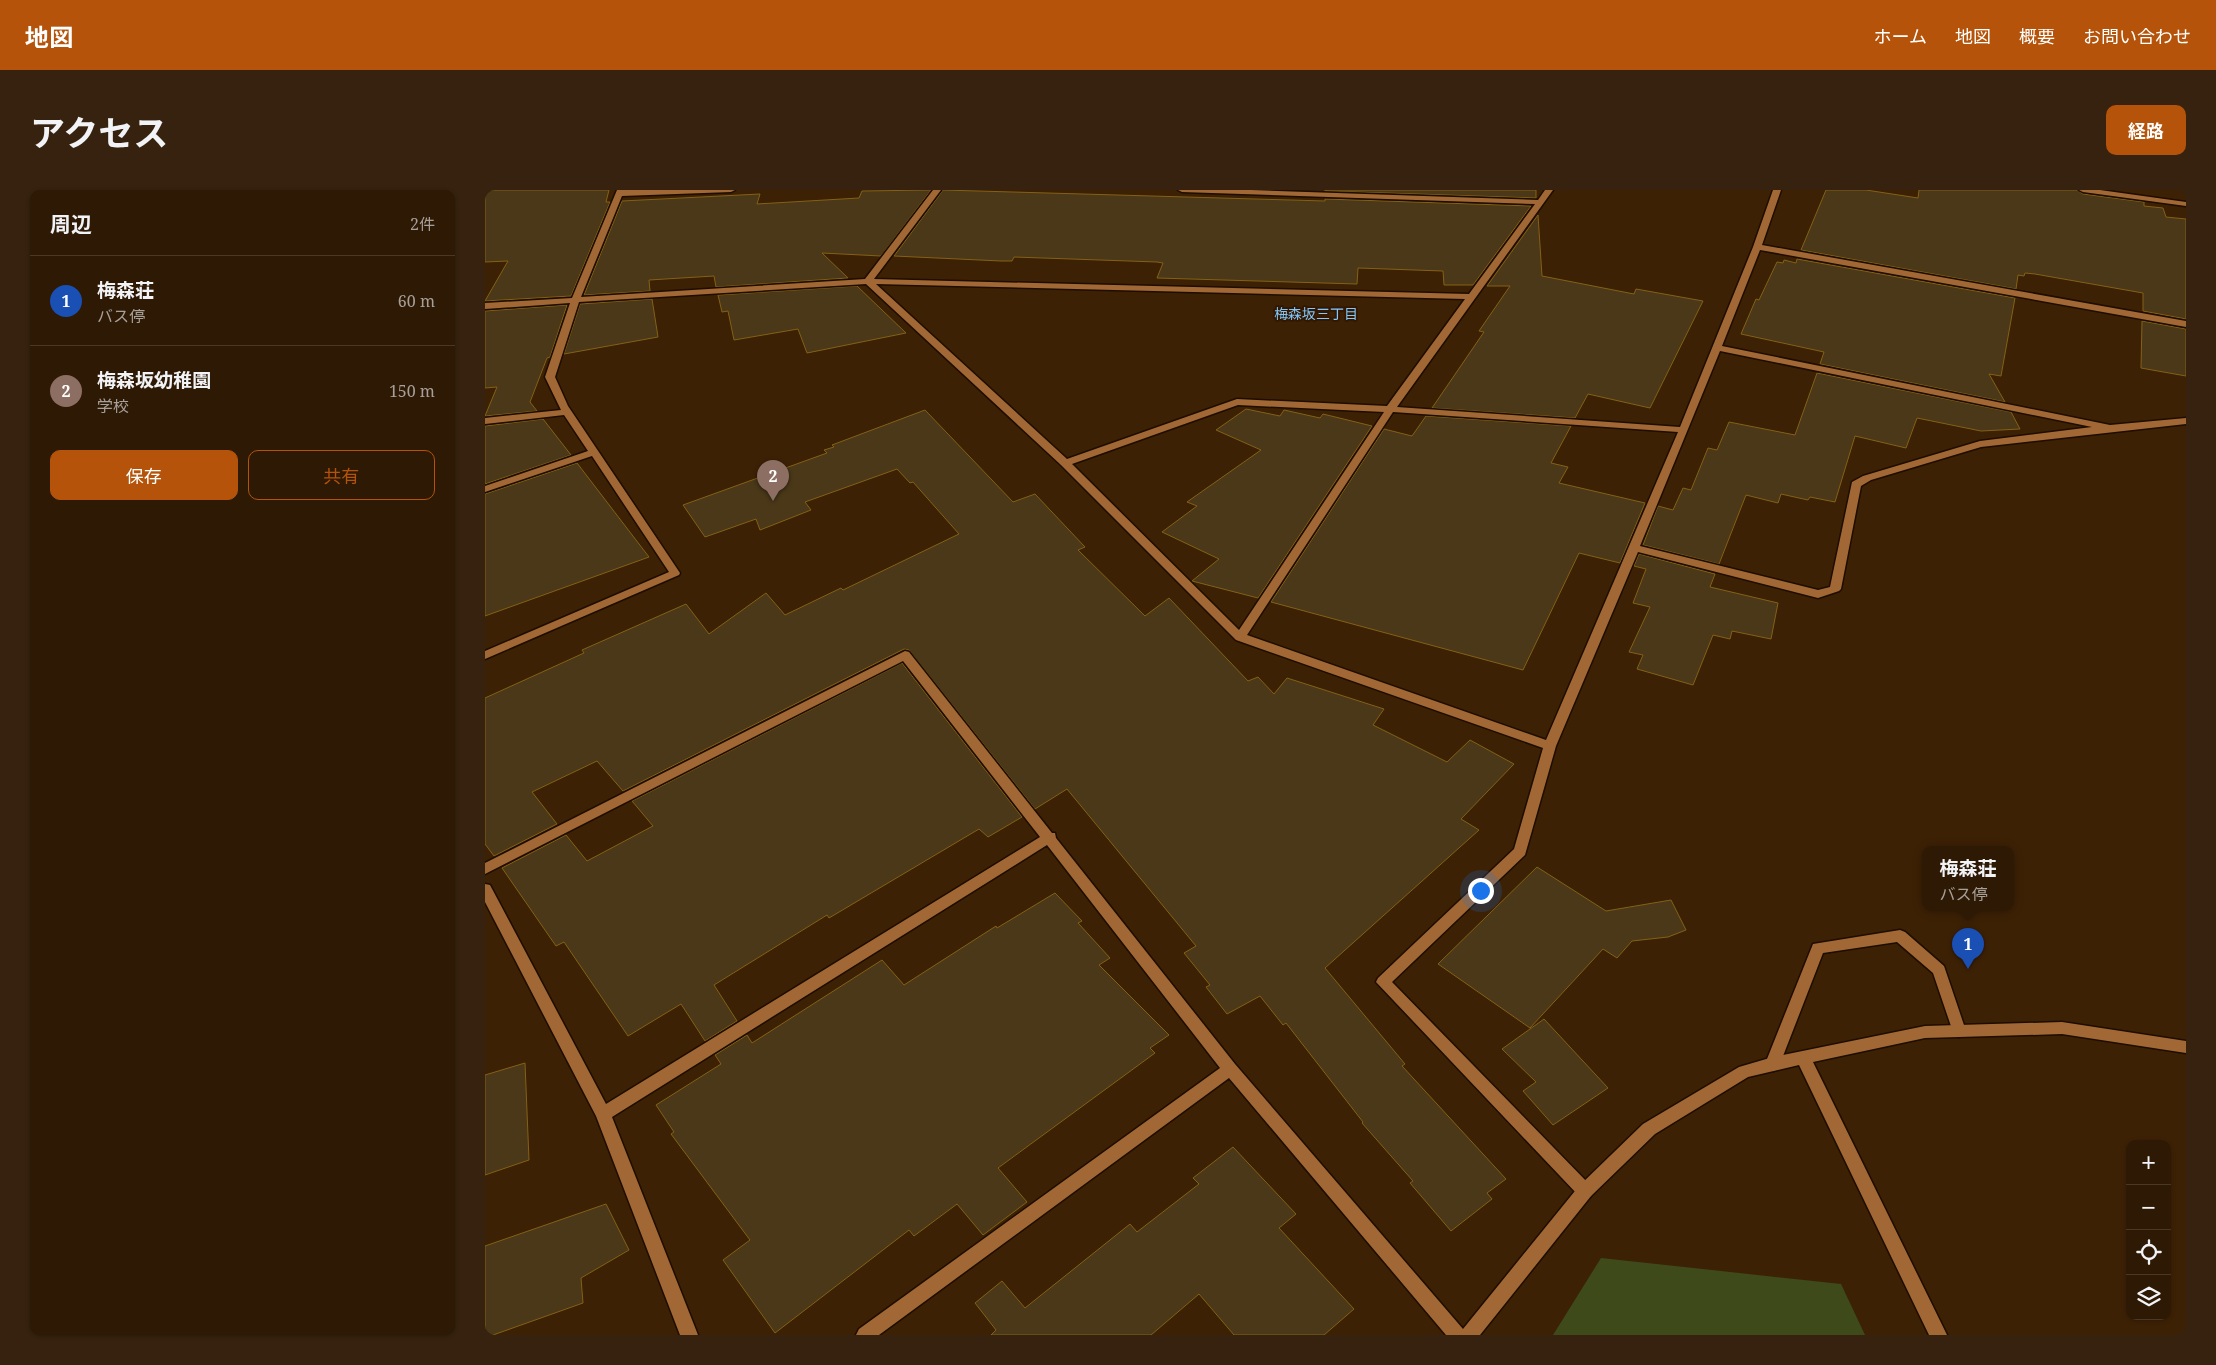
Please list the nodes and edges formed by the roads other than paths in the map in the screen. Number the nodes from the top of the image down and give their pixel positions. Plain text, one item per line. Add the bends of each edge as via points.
1 (731, 190) edge
2 (937, 190) edge
3 (1182, 190) edge
4 (1549, 190) edge
5 (1777, 190) edge
6 (2083, 190) edge
7 (620, 192) edge
8 (1540, 202) junction
9 (2186, 204) edge
10 (1757, 247) junction
11 (867, 281) junction
12 (1472, 297) junction
13 (576, 299) junction
14 (485, 306) edge
15 (2186, 324) edge
16 (1716, 348) junction
17 (1389, 409) junction
18 (567, 412) junction
19 (485, 421) edge
20 (2186, 421) edge
21 (2110, 428) junction
22 (1684, 430) junction
23 (594, 452) junction
24 (1065, 463) junction
25 (485, 489) edge
26 (1634, 548) junction
27 (1240, 637) junction
28 (485, 655) edge
29 (1549, 746) junction
30 (1050, 837) junction
31 (485, 869) edge
32 (485, 889) edge
33 (1959, 1031) junction
34 (2186, 1047) edge
35 (1803, 1058) junction
36 (1773, 1064) junction
37 (1230, 1069) junction
38 (603, 1114) junction
39 (1585, 1191) junction
40 (689, 1335) edge
41 (865, 1335) edge
42 (1457, 1335) edge
43 (1469, 1335) edge
44 (1938, 1335) edge

1 - 7 street
2 - 11 street
3 - 8 street
4 - 8 street
5 - 10 street
6 - 9 street
7 - 13 street
8 - 12 street
10 - 15 street
10 - 16 street
11 - 12 street
11 - 13 street
11 - 24 street
12 - 17 street
13 - 14 street
13 - 18 street via 550,377
16 - 21 street
16 - 22 street
17 - 22 street
17 - 24 street via 1237,402
17 - 27 street
18 - 19 street
18 - 23 street
20 - 21 street
21 - 26 street via 1980,444 1856,484 1835,589 1818,594
22 - 26 street
23 - 25 street
23 - 28 street via 675,573
24 - 27 street
26 - 29 street
27 - 29 street
29 - 39 street via 1520,851 1383,982
30 - 31 street via 905,655
30 - 37 street
30 - 38 street
32 - 38 street
33 - 34 street via 2062,1028
33 - 35 street via 1925,1032
33 - 36 street via 1939,970 1900,936 1818,948
35 - 36 street
35 - 44 street
36 - 39 street via 1743,1072 1649,1129
37 - 41 street
37 - 42 street
38 - 40 street
39 - 43 street

